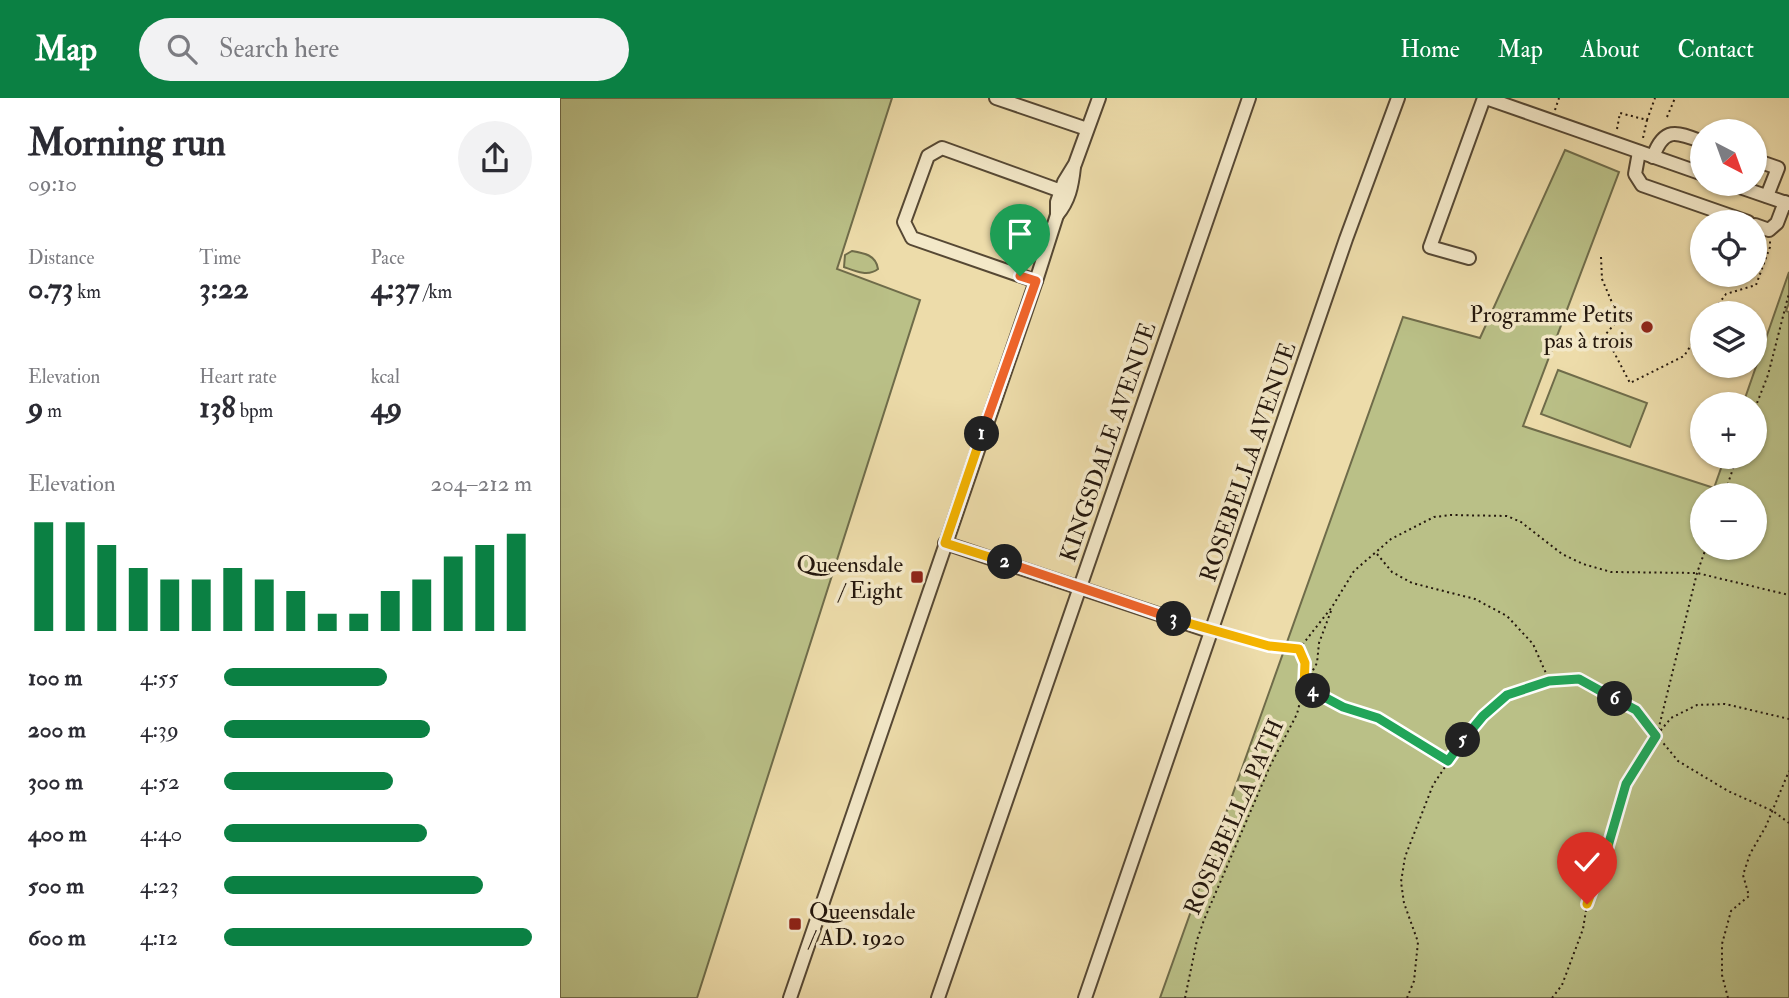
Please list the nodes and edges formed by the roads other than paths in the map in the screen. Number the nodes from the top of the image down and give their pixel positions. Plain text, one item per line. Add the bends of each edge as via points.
1 (996, 98) edge
2 (1099, 98) edge
3 (1249, 98) edge
4 (1398, 98) edge
5 (1485, 98) edge
6 (1087, 129) junction
7 (1690, 137) edge
8 (1639, 152) junction
9 (1653, 157) junction
10 (1075, 164) junction
11 (1768, 165) edge
12 (1690, 170) edge
13 (1061, 191) junction
14 (1768, 193) edge
15 (1767, 196) edge
16 (1787, 203) edge
17 (1714, 210) edge
18 (1057, 215) junction
19 (1767, 229) edge
20 (1469, 258) dead end
21 (1036, 281) junction
22 (945, 543) junction
23 (1080, 587) junction
24 (1212, 632) junction
25 (790, 998) edge
26 (938, 998) edge
27 (1085, 998) edge

1 - 6 street
2 - 6 street
3 - 23 street, KINGSDALE AVENUE
4 - 24 street, ROSEBELLA AVENUE
5 - 8 street
5 - 20 street via 1430,247
6 - 10 street
7 - 9 street via 1679,133 1666,136 1658,141
8 - 9 street
8 - 17 street via 1635,174 1642,185
9 - 12 street
10 - 13 street
10 - 18 street via 1073,185
11 - 14 street via 1778,168
13 - 18 street
13 - 21 street via 942,148 928,156 904,222 912,238
15 - 16 street
16 - 19 street via 1777,223
18 - 21 street
21 - 22 street
22 - 23 street
22 - 25 street
23 - 24 street
23 - 26 street, KINGSDALE AVENUE
24 - 27 street, ROSEBELLA AVENUE

